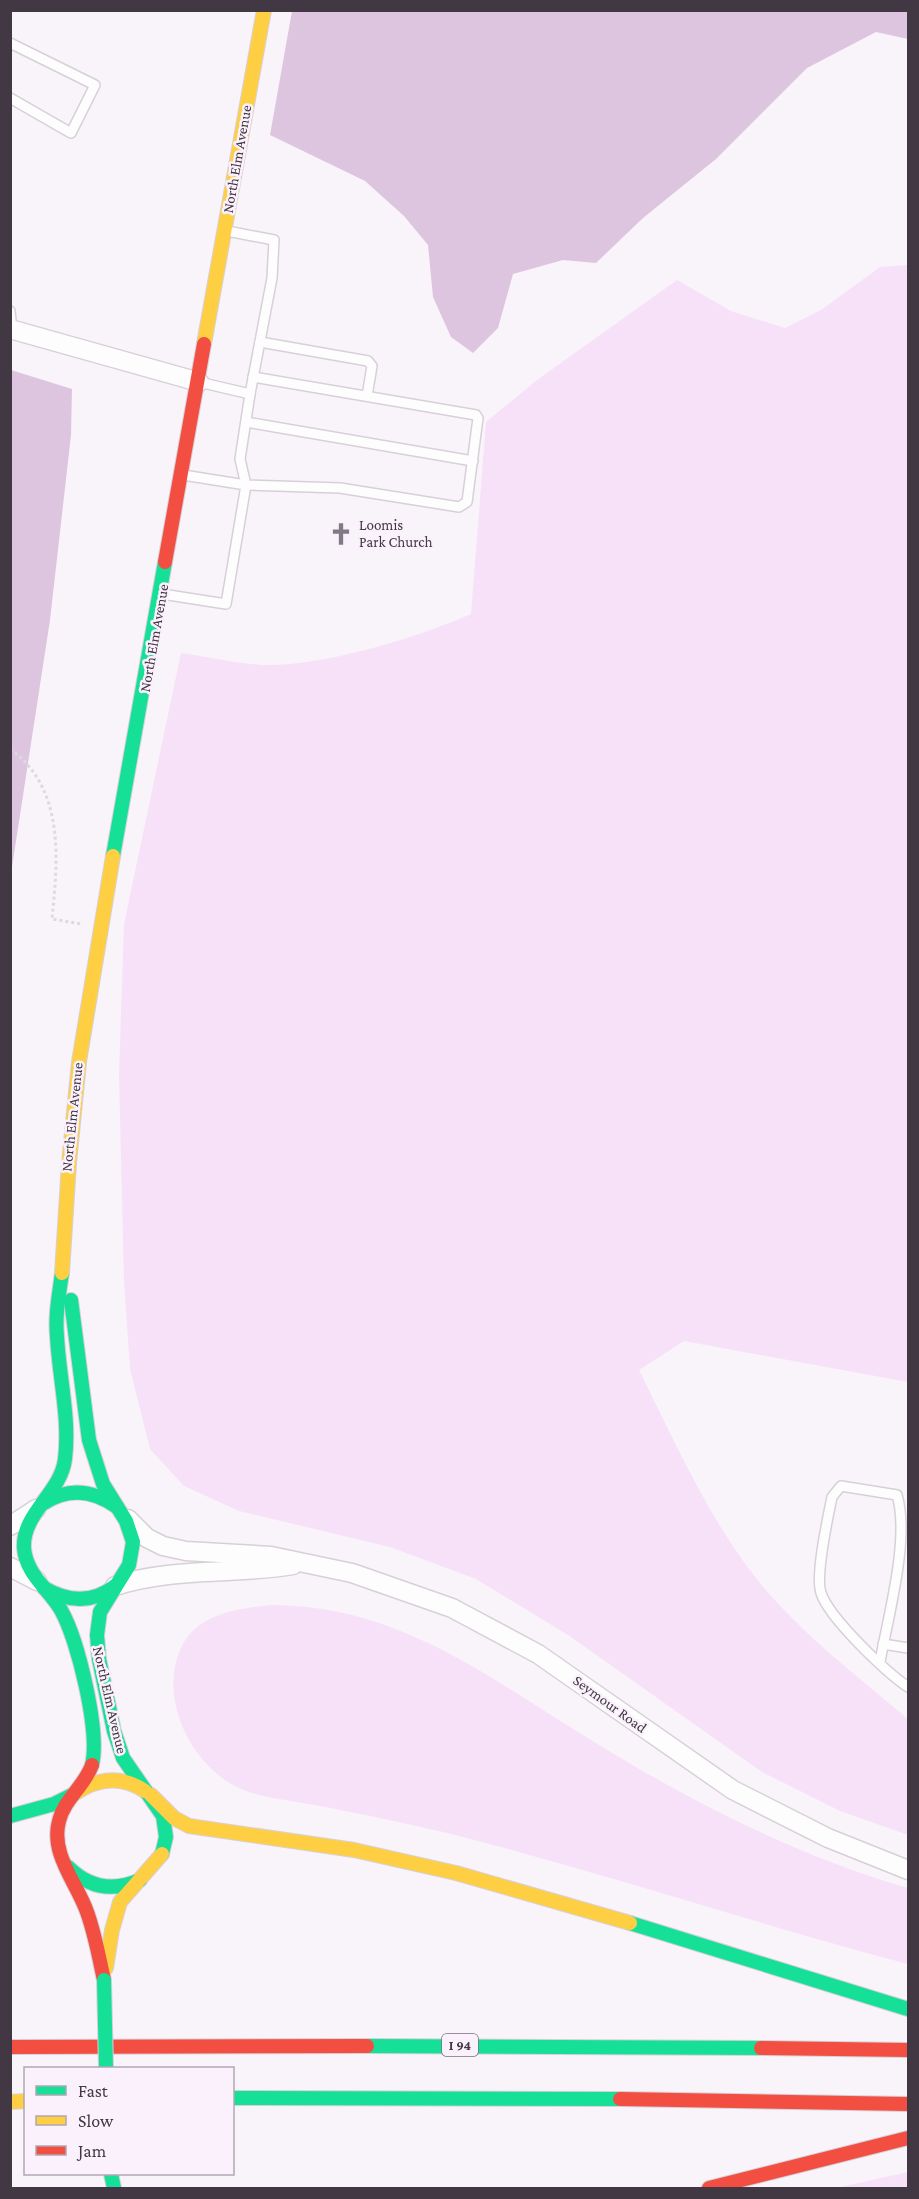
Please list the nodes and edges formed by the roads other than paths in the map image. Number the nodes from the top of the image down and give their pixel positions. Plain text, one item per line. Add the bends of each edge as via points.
1 (264, 10) edge
2 (10, 43) edge
3 (10, 98) edge
4 (225, 231) junction
5 (11, 324) edge
6 (260, 342) junction
7 (253, 377) junction
8 (199, 382) junction
9 (250, 394) junction
10 (367, 396) junction
11 (246, 422) junction
12 (473, 461) junction
13 (182, 475) junction
14 (246, 485) junction
15 (162, 594) junction
16 (63, 1267) junction
17 (40, 1506) junction
18 (117, 1507) junction
19 (10, 1526) edge
20 (904, 1551) edge
21 (301, 1564) junction
22 (10, 1567) edge
23 (37, 1581) junction
24 (115, 1586) junction
25 (883, 1644) junction
26 (909, 1648) edge
27 (880, 1662) junction
28 (909, 1687) edge
29 (74, 1794) junction
30 (151, 1796) junction
31 (10, 1816) edge
32 (65, 1862) junction
33 (909, 1870) edge
34 (140, 1880) junction
35 (104, 1980) junction
36 (909, 2008) edge
37 (10, 2048) edge
38 (909, 2050) edge
39 (106, 2067) edge
40 (234, 2098) edge
41 (909, 2104) edge
42 (909, 2138) edge
43 (709, 2188) edge

1 - 4 main road, North Elm Avenue
2 - 3 lane via 95,84 70,133
4 - 6 lane via 274,240 272,278
4 - 8 main road, North Elm Avenue
5 - 8 street
6 - 7 lane
6 - 10 lane via 368,361 372,366
7 - 9 lane
7 - 10 lane
8 - 9 lane
8 - 13 main road, North Elm Avenue
9 - 11 lane
10 - 12 lane via 476,415
11 - 12 lane
11 - 14 lane via 240,459
12 - 14 lane via 467,502 459,507 340,488
13 - 14 lane
13 - 15 main road, North Elm Avenue
14 - 15 lane via 225,604
15 - 16 main road, North Elm Avenue via 101,927 71,1117
16 - 17 main road, North Elm Avenue via 56,1323 66,1456 62,1478
16 - 18 main road, North Elm Avenue via 72,1307 85,1423 104,1486
17 - 18 main road via 57,1495 78,1491 100,1495
17 - 19 street
17 - 23 main road, North Elm Avenue via 28,1523 23,1543 27,1563
18 - 21 street, Seymour Road via 147,1539 163,1546 186,1551 260,1554
18 - 24 main road, North Elm Avenue via 129,1524 133,1544 130,1564
20 - 25 lane
20 - 27 lane via 897,1495 841,1486 832,1497 820,1591 831,1613
21 - 24 street, Seymour Road via 168,1573
21 - 33 street, Seymour Road via 396,1586 482,1622 553,1664 733,1790 846,1846
22 - 23 street
23 - 24 main road, Seymour Road via 53,1594 73,1600 93,1598
23 - 29 main road, North Elm Avenue via 66,1619 91,1719 92,1763
24 - 30 main road, North Elm Avenue via 99,1615 98,1650 123,1758
25 - 26 lane
25 - 27 lane
27 - 28 lane
29 - 30 main road via 95,1782 113,1779 131,1782
29 - 31 main road
29 - 32 main road, North Elm Avenue via 57,1826
30 - 34 main road, North Elm Avenue via 164,1816 166,1840 158,1863
30 - 36 main road via 177,1821 195,1828 354,1850 456,1873
32 - 34 main road via 77,1876 99,1886 123,1887
32 - 35 main road, North Elm Avenue via 86,1909
34 - 35 main road, North Elm Avenue via 124,1894 119,1906
35 - 39 main road, North Elm Avenue, bridge
37 - 38 main road, I 94 via 499,2045
40 - 41 main road via 461,2097
42 - 43 main road

